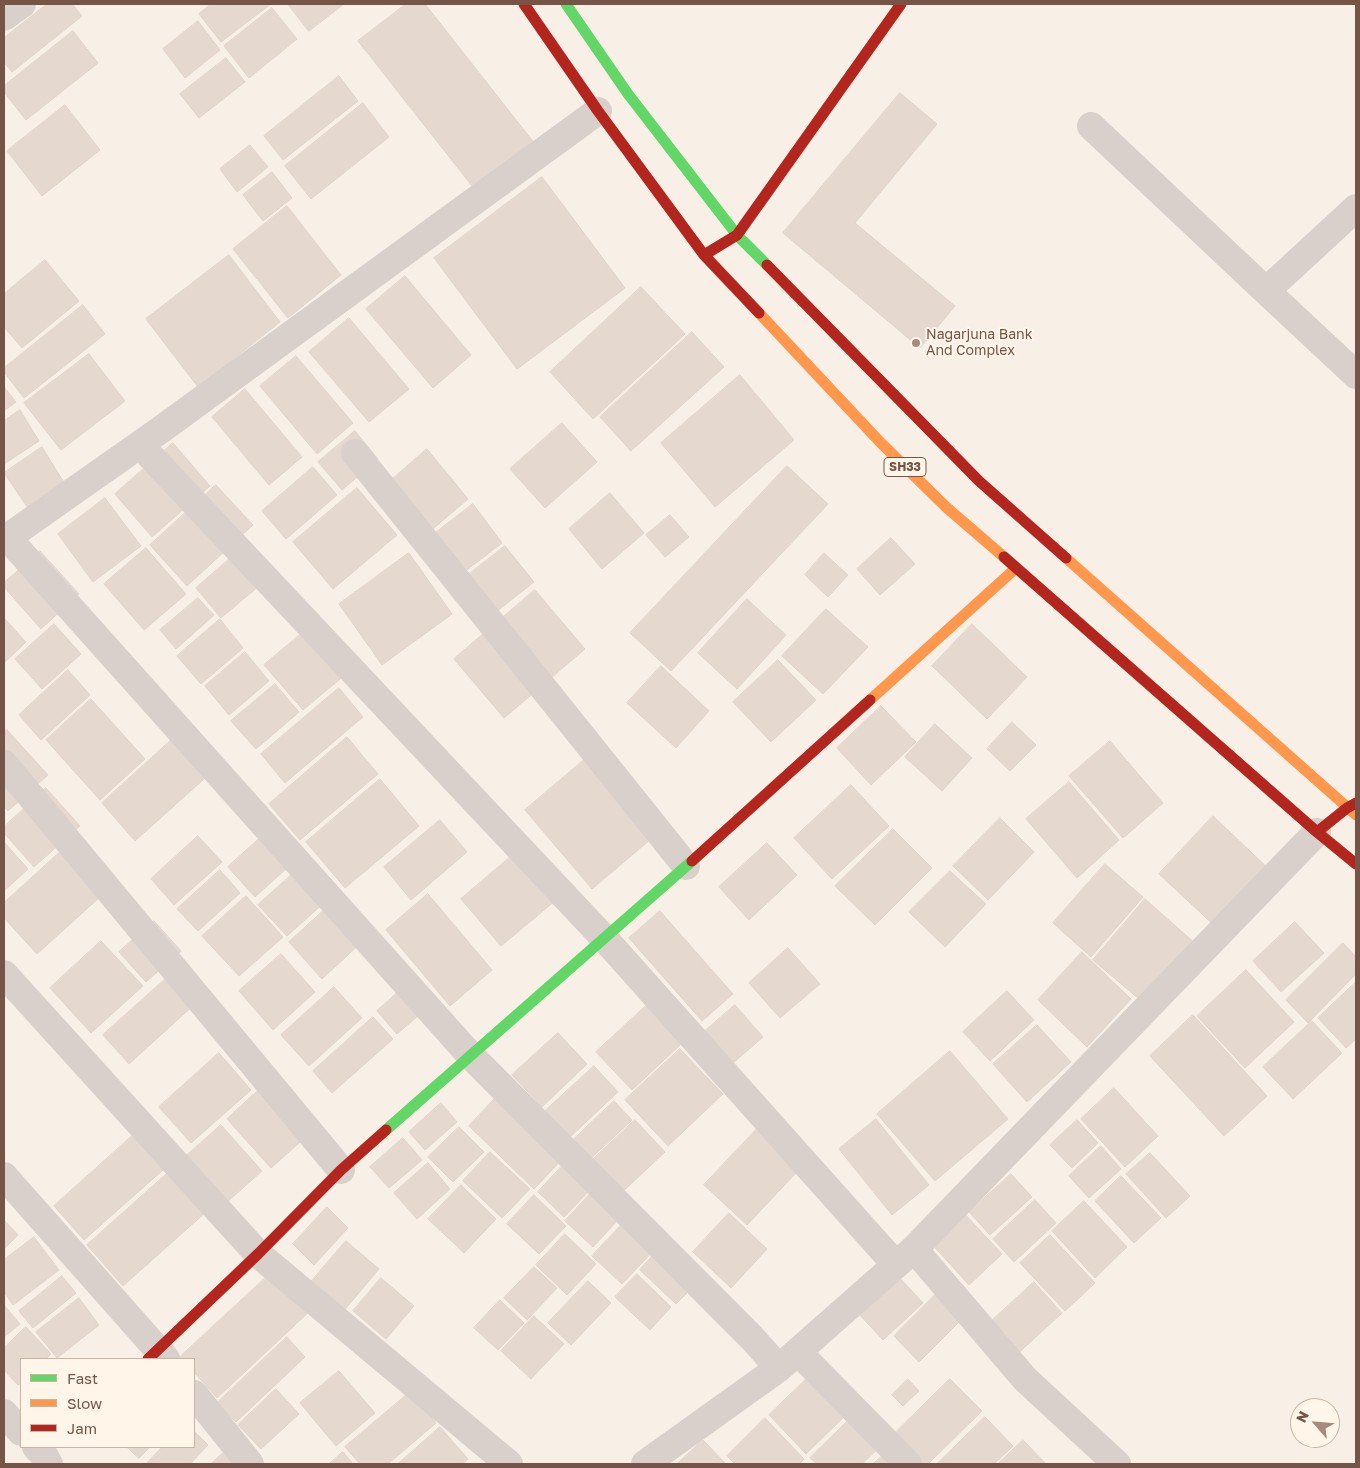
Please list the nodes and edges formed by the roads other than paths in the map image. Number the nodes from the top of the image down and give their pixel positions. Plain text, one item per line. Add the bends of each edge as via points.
1 (22, 4) edge
2 (524, 4) edge
3 (566, 4) edge
4 (901, 4) edge
5 (4, 17) edge
6 (598, 111) junction
7 (1091, 126) dead end
8 (1356, 208) edge
9 (737, 235) junction
10 (704, 255) junction
11 (1266, 291) junction
12 (1356, 375) edge
13 (140, 444) junction
14 (355, 454) dead end
15 (6, 539) edge
16 (1016, 568) junction
17 (4, 764) edge
18 (1353, 809) edge
19 (1317, 832) junction
20 (1356, 864) edge
21 (686, 866) junction
22 (604, 938) junction
23 (4, 974) edge
24 (470, 1056) junction
25 (341, 1170) junction
26 (4, 1176) edge
27 (258, 1254) junction
28 (905, 1257) junction
29 (157, 1356) edge
30 (788, 1360) junction
31 (195, 1395) edge
32 (4, 1414) edge
33 (20, 1431) edge
34 (250, 1464) edge
35 (509, 1464) edge
36 (645, 1464) edge
37 (908, 1464) edge
38 (1117, 1464) edge

1 - 5 street
2 - 6 main road, SH33
3 - 9 main road via 628,94
4 - 9 main road
6 - 10 main road, SH33
6 - 13 street
7 - 11 street
8 - 11 street
9 - 10 main road
9 - 18 main road via 979,481
10 - 16 main road, SH33 via 880,442 946,507
11 - 12 street
13 - 15 street
13 - 22 street
14 - 21 street
15 - 24 street
16 - 19 main road, SH33
16 - 21 main road
17 - 25 street
18 - 19 main road
19 - 20 main road, SH33
19 - 28 street
21 - 22 main road
22 - 24 main road
22 - 28 street
23 - 27 street
24 - 25 main road
24 - 30 street via 745,1331
25 - 27 main road
26 - 29 street
27 - 29 main road
27 - 35 street
28 - 30 street
28 - 38 street via 1025,1379
30 - 36 street
30 - 37 street
31 - 34 street
32 - 33 street

